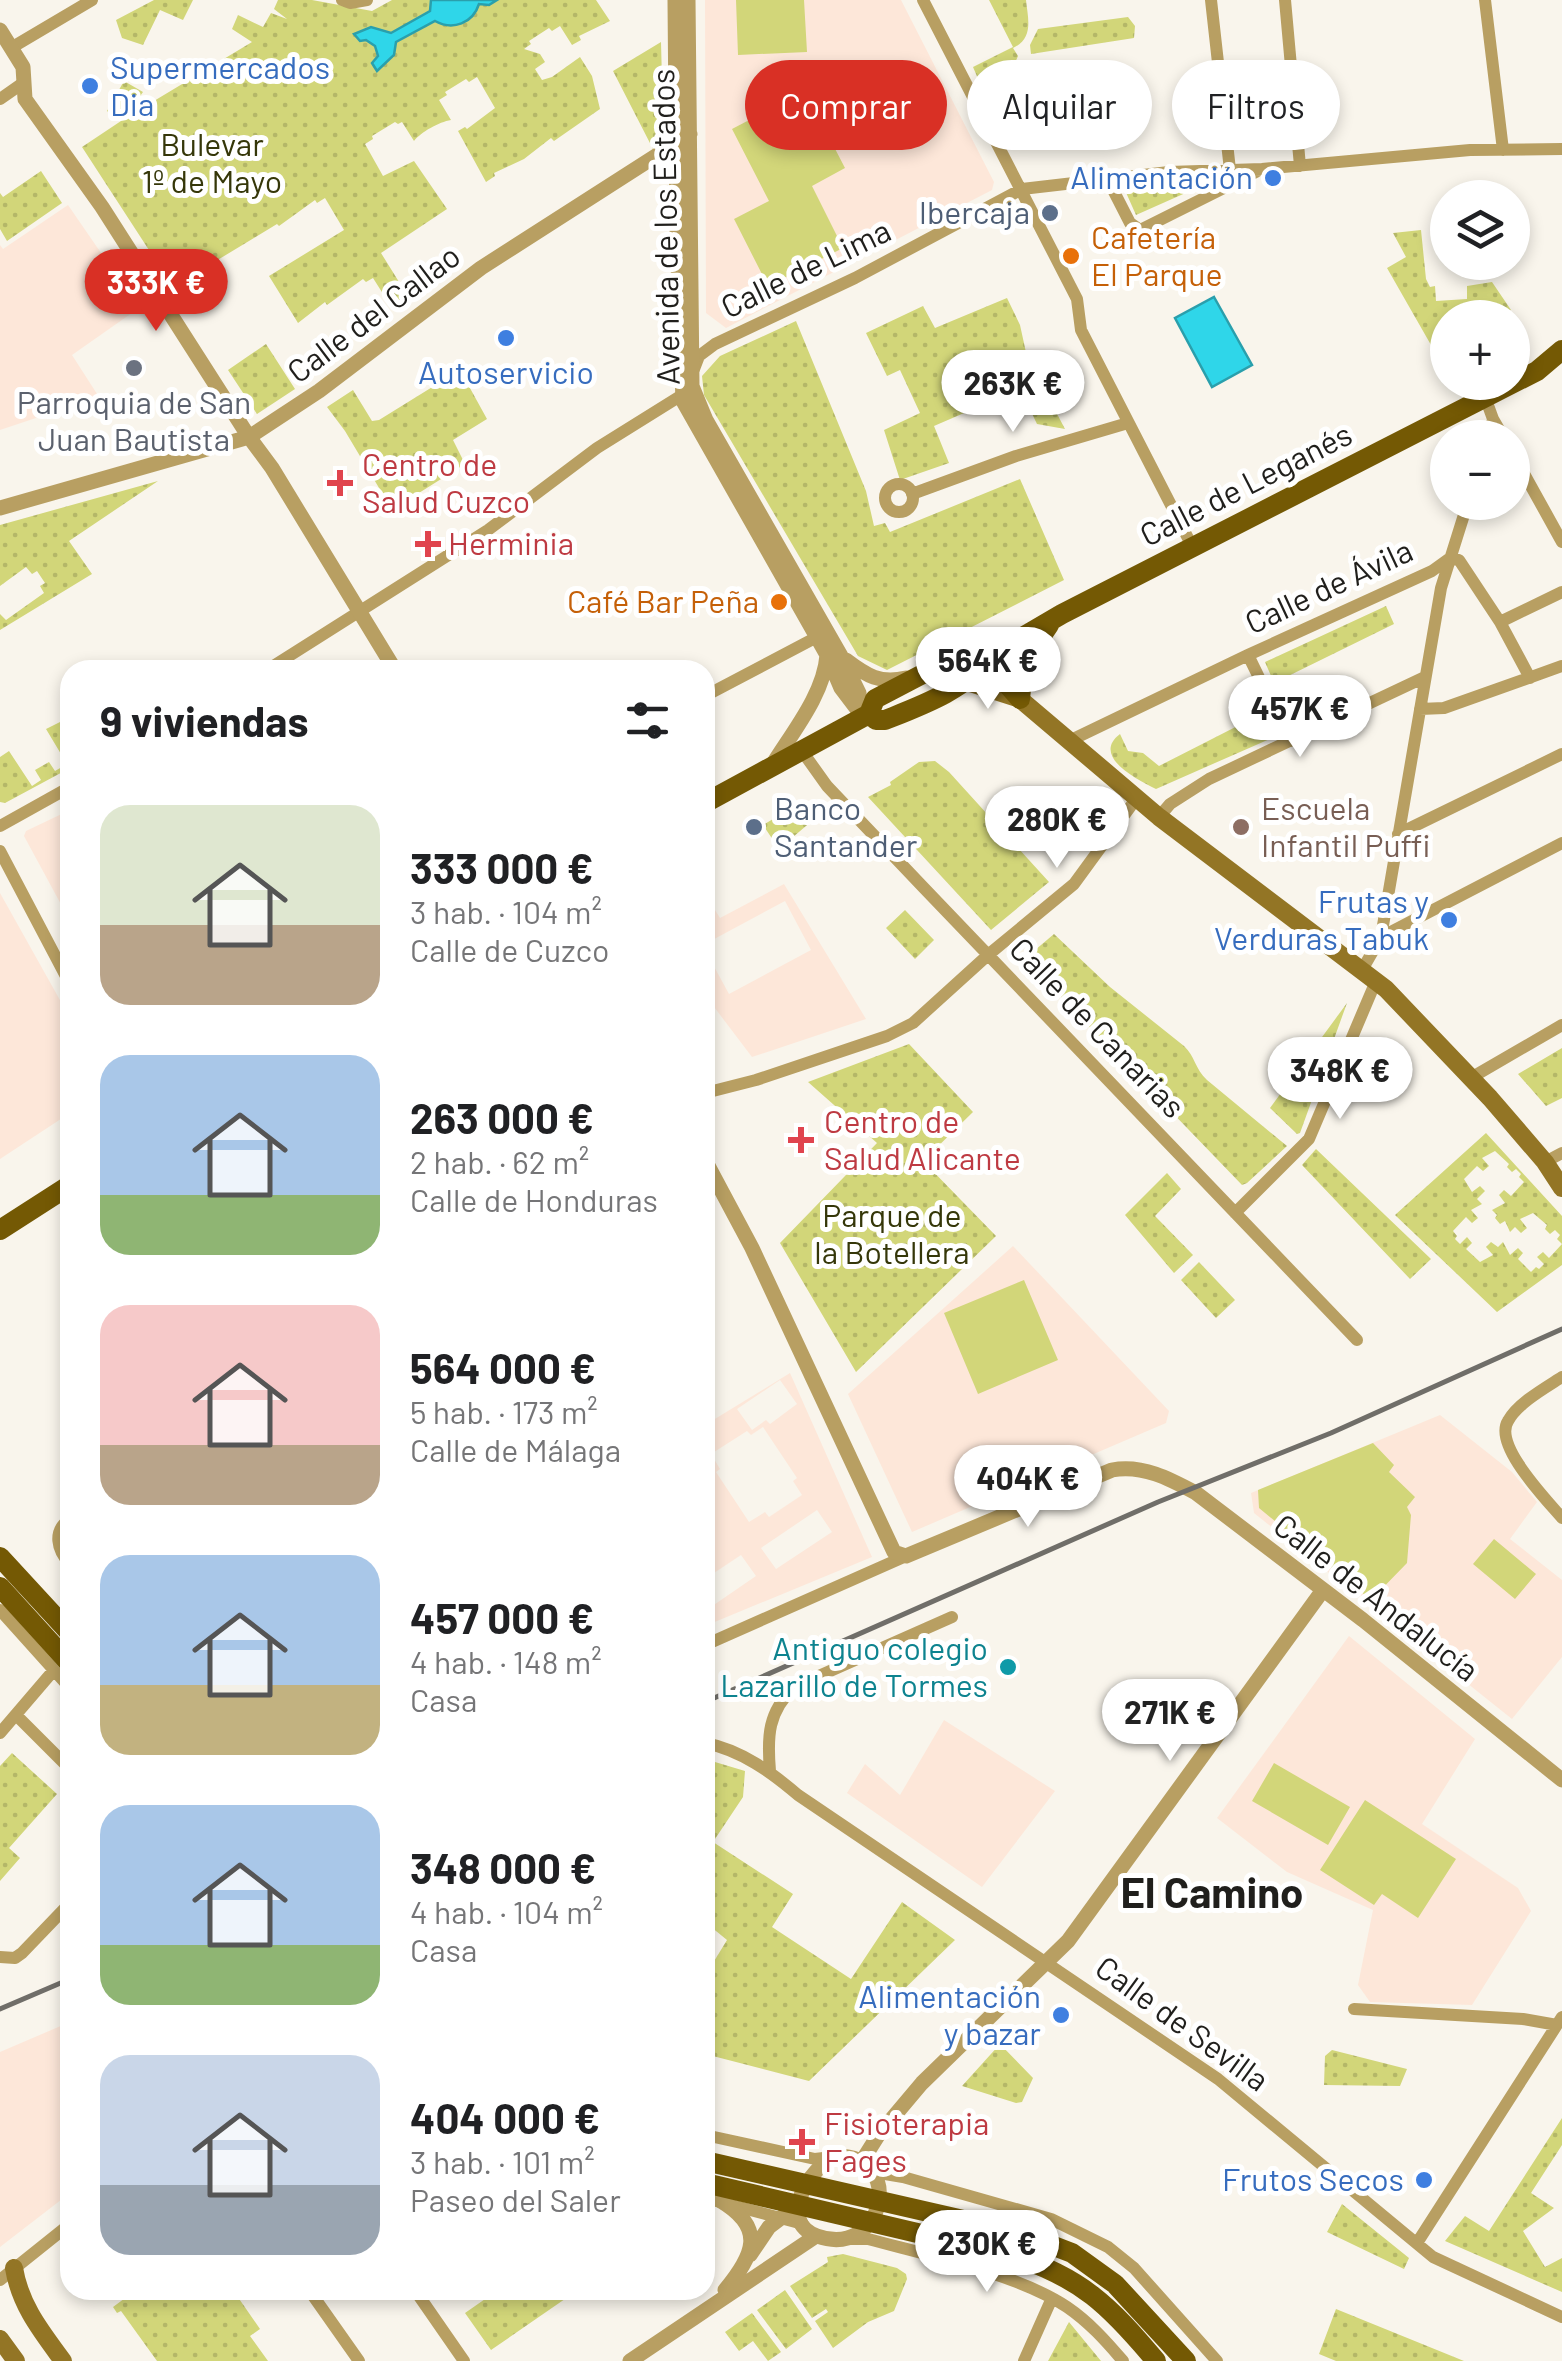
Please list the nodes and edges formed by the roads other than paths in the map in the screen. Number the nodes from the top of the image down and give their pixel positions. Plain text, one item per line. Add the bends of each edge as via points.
1 (92, 0) edge
2 (342, 0) edge
3 (367, 0) edge
4 (676, 0) edge
5 (688, 0) edge
6 (922, 0) edge
7 (1211, 0) edge
8 (1285, 0) edge
9 (1484, 0) edge
10 (0, 30) edge
11 (11, 48) junction
12 (23, 83) junction
13 (0, 99) edge
14 (690, 134) junction
15 (676, 145) junction
16 (1562, 149) edge
17 (1503, 150) junction
18 (650, 160) junction
19 (1300, 166) junction
20 (1262, 169) junction
21 (1230, 170) junction
22 (1107, 178) junction
23 (677, 179) junction
24 (1022, 189) junction
25 (679, 335) junction
26 (715, 344) junction
27 (692, 347) junction
28 (1562, 350) edge
29 (1562, 368) edge
30 (1537, 371) junction
31 (1530, 374) edge
32 (692, 376) junction
33 (682, 395) junction
34 (1478, 400) edge
35 (1485, 400) edge
36 (1493, 418) edge
37 (1128, 423) junction
38 (249, 437) junction
39 (1530, 484) edge
40 (912, 494) dead end
41 (0, 508) edge
42 (1462, 520) edge
43 (1562, 542) edge
44 (1192, 546) junction
45 (1450, 558) junction
46 (1562, 592) edge
47 (358, 612) junction
48 (1053, 619) junction
49 (1500, 622) junction
50 (817, 638) junction
51 (834, 655) junction
52 (1248, 655) junction
53 (986, 659) junction
54 (283, 660) edge
55 (389, 660) edge
56 (1562, 666) edge
57 (920, 675) junction
58 (1425, 677) junction
59 (1530, 678) junction
60 (967, 682) junction
61 (715, 691) edge
62 (1020, 699) junction
63 (1420, 709) junction
64 (866, 716) junction
65 (1290, 741) junction
66 (1068, 742) junction
67 (802, 751) junction
68 (1562, 754) edge
69 (771, 767) junction
70 (60, 793) edge
71 (715, 798) edge
72 (1136, 799) junction
73 (1159, 817) junction
74 (0, 826) edge
75 (1398, 834) junction
76 (1562, 843) edge
77 (0, 851) edge
78 (1381, 937) junction
79 (988, 955) junction
80 (60, 965) edge
81 (1369, 976) junction
82 (1562, 1025) edge
83 (1469, 1079) junction
84 (715, 1090) edge
85 (1554, 1158) edge
86 (715, 1179) edge
87 (1562, 1188) edge
88 (60, 1191) edge
89 (1235, 1213) junction
90 (0, 1230) edge
91 (1357, 1340) dead end
92 (1562, 1377) edge
93 (1562, 1518) edge
94 (906, 1556) junction
95 (0, 1557) edge
96 (0, 1587) edge
97 (1322, 1590) junction
98 (0, 1610) edge
99 (952, 1617) dead end
100 (60, 1622) edge
101 (715, 1641) edge
102 (60, 1664) edge
103 (60, 1665) edge
104 (60, 1669) edge
105 (16, 1714) junction
106 (0, 1733) edge
107 (715, 1745) edge
108 (60, 1759) edge
109 (770, 1771) junction
110 (1562, 1780) edge
111 (60, 1913) edge
112 (0, 1957) edge
113 (1048, 1962) junction
114 (1354, 2009) dead end
115 (1559, 2021) edge
116 (715, 2137) edge
117 (835, 2156) junction
118 (715, 2162) edge
119 (868, 2167) junction
120 (806, 2184) junction
121 (715, 2187) edge
122 (715, 2200) edge
123 (715, 2200) edge
124 (880, 2200) junction
125 (778, 2217) junction
126 (805, 2222) junction
127 (870, 2224) junction
128 (60, 2232) edge
129 (841, 2240) junction
130 (1417, 2243) junction
131 (749, 2257) junction
132 (7, 2274) edge
133 (1052, 2298) junction
134 (316, 2300) edge
135 (422, 2300) edge
136 (716, 2301) junction
137 (1562, 2317) edge
138 (0, 2339) edge
139 (16, 2361) edge
140 (63, 2361) edge
141 (359, 2361) edge
142 (464, 2361) edge
143 (630, 2361) edge
144 (1024, 2361) edge
145 (1123, 2361) edge
146 (1156, 2361) edge
147 (1186, 2361) edge
148 (1217, 2361) edge

1 - 11 street
2 - 3 street
4 - 15 street, Avenida de los Estados
5 - 14 street, Avenida de los Estados
6 - 24 street
7 - 21 street
8 - 19 street
9 - 17 street
10 - 11 street
11 - 12 street
12 - 13 street
12 - 38 street via 25,99
14 - 15 street, Calle del Callao
14 - 27 street, Avenida de los Estados
15 - 18 street, Calle del Callao
15 - 23 street, Avenida de los Estados
16 - 17 street, Calle de Lima
17 - 19 street, Calle de Lima
18 - 23 street
18 - 38 street, Calle del Callao via 480,268
19 - 20 street, Calle de Lima
20 - 21 street, Calle de Lima
20 - 22 street, Calle de Lima via 1140,230
21 - 22 street, Calle de Lima
22 - 24 street, Calle de Lima
23 - 25 street, Avenida de los Estados
24 - 26 street, Calle de Lima
24 - 37 street
25 - 27 street
25 - 33 street, Avenida de los Estados
26 - 27 street
26 - 32 street, Calle de Lima via 700,356
27 - 32 street, Avenida de los Estados
28 - 30 main road, Calle de Leganés
29 - 30 main road, Calle de Leganés
30 - 31 main road, Calle de Leganés
32 - 33 street, Calle de Lima
32 - 51 street, Avenida de los Estados via 706,420
33 - 47 street
33 - 50 street, Avenida de los Estados
34 - 44 main road, Calle de Leganés
35 - 36 street
37 - 40 street
37 - 44 street
38 - 41 street, Calle del Callao
38 - 47 street
39 - 43 street
42 - 45 street
44 - 48 main road, Calle de Leganés
45 - 49 street via 1459,560
45 - 52 street, Calle de Ávila
45 - 58 street
46 - 49 street
47 - 54 street
47 - 55 street
48 - 53 main road, Calle de Leganés
48 - 62 main road via 1030,654
49 - 59 street
50 - 51 street, Avenida de los Estados
50 - 61 street
51 - 57 street via 870,678
51 - 64 street, Avenida de los Estados via 860,692
51 - 69 street
52 - 65 street
52 - 66 street, Calle de Ávila
53 - 57 main road, Calle de Leganés via 961,654
53 - 60 main road, Calle de Leganés
53 - 62 main road
56 - 59 street
57 - 64 main road, Calle de Leganés via 875,699
58 - 63 street
58 - 65 street
59 - 63 street via 1444,708
60 - 62 main road
60 - 64 main road, Calle de Leganés via 885,720
62 - 66 main road
63 - 75 street
64 - 67 main road, Calle de Leganés
65 - 73 street via 1188,791
66 - 72 main road
67 - 69 main road, Calle de Leganés
67 - 79 street, Calle de Canarias
68 - 75 street
69 - 71 main road, Calle de Leganés
70 - 74 street
72 - 73 main road
72 - 79 street via 1074,884
73 - 81 main road
75 - 78 street
76 - 78 street
77 - 80 street
78 - 81 street
79 - 84 street via 902,1030
79 - 89 street, Calle de Canarias
81 - 83 main road
81 - 89 street via 1308,1139
82 - 83 street
83 - 85 main road
85 - 87 main road
86 - 94 street via 888,1541
88 - 90 main road
89 - 91 street, Calle de Canarias
92 - 93 street via 1513,1414 1504,1437
94 - 97 street, Calle de Andalucía via 1128,1467 1196,1494
94 - 101 street
95 - 100 main road
96 - 102 main road
97 - 110 street, Calle de Andalucía
97 - 113 street
98 - 103 street
99 - 109 street via 794,1687 770,1725
104 - 105 street
105 - 106 street
105 - 108 street
107 - 109 street, Calle de Sevilla
109 - 113 street, Calle de Sevilla
111 - 112 street via 22,1953
113 - 119 street via 922,2082 879,2134
113 - 130 street, Calle de Sevilla via 1218,2080
114 - 115 street
115 - 130 street
116 - 117 street via 815,2159
117 - 119 street via 852,2156
117 - 120 street
118 - 120 main road
119 - 124 street
119 - 148 street via 1051,2219 1108,2246
120 - 124 main road
120 - 126 street
121 - 126 main road
122 - 125 street
123 - 131 street via 746,2222
124 - 127 street
124 - 147 main road via 1072,2253 1115,2284
125 - 126 street
125 - 131 street
126 - 127 main road
126 - 129 street
126 - 136 street
127 - 129 street
127 - 146 main road via 1053,2269 1104,2304
128 - 132 street
129 - 133 street via 868,2239
130 - 137 street, Calle de Sevilla via 1448,2266
131 - 136 street
132 - 140 main road
133 - 144 street
133 - 145 street via 1086,2321
134 - 141 street
135 - 142 street
136 - 143 street
138 - 139 main road

